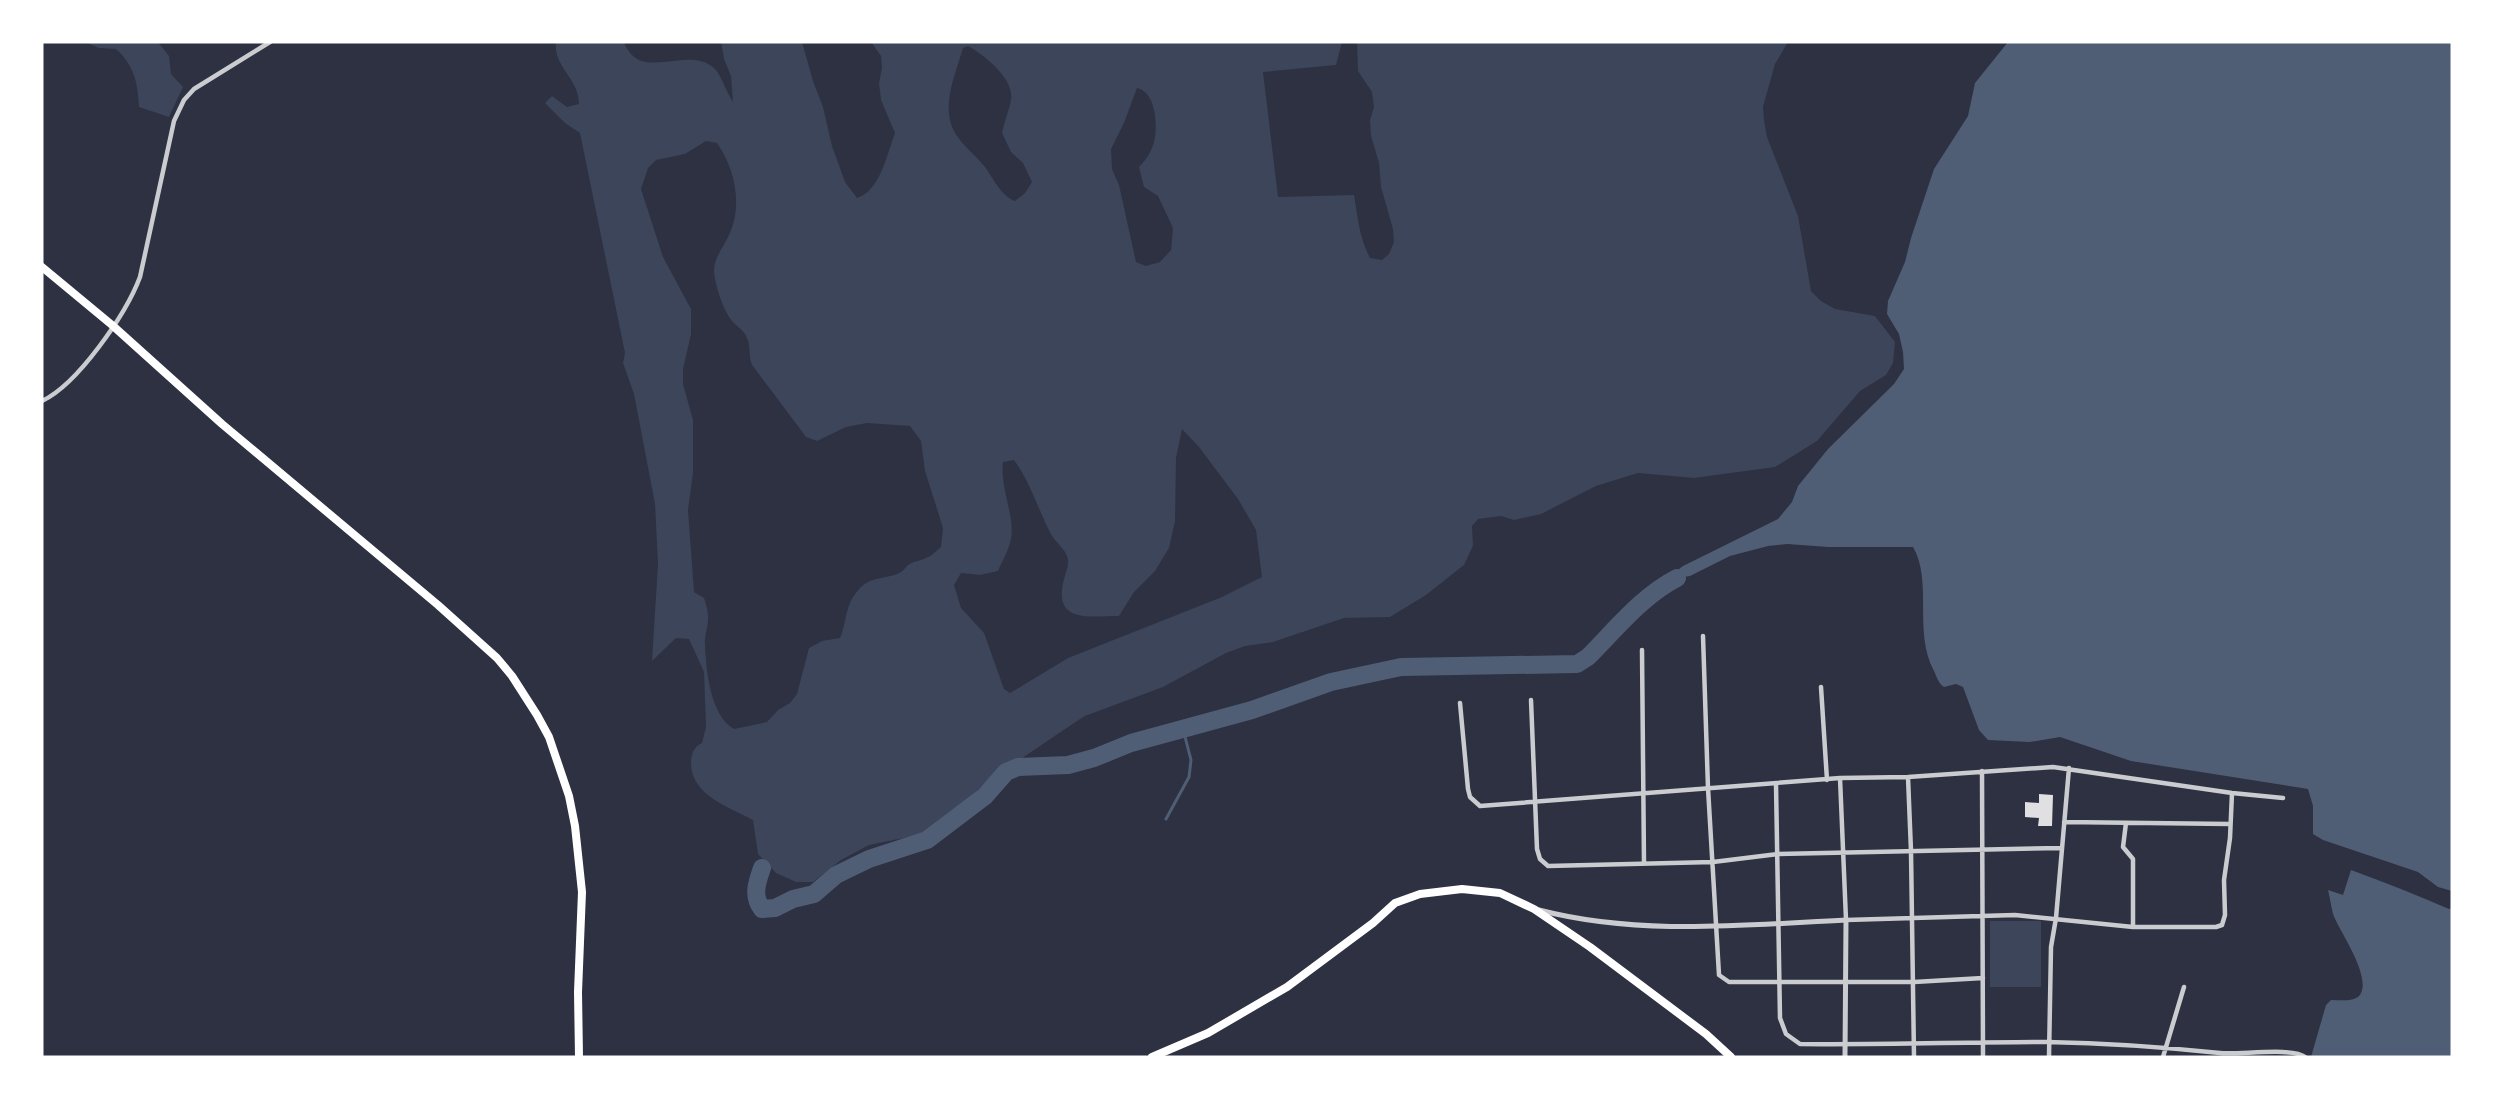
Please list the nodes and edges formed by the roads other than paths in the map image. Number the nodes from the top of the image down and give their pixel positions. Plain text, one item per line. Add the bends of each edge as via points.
1 (270, 42) edge
2 (42, 267) edge
3 (112, 325) junction
4 (42, 401) edge
5 (1703, 636) dead end
6 (1642, 650) dead end
7 (1821, 687) dead end
8 (1531, 700) dead end
9 (1460, 703) dead end
10 (2069, 768) junction
11 (1982, 771) junction
12 (1908, 777) junction
13 (1840, 778) junction
14 (1827, 780) junction
15 (1776, 784) junction
16 (1708, 788) junction
17 (2232, 793) junction
18 (1642, 794) junction
19 (2283, 798) dead end
20 (1537, 802) junction
21 (2064, 822) junction
22 (2126, 823) junction
23 (2230, 824) junction
24 (2061, 848) junction
25 (1982, 849) junction
26 (1911, 851) junction
27 (1778, 854) junction
28 (1843, 854) junction
29 (1713, 862) junction
30 (1644, 863) junction
31 (1534, 909) junction
32 (1981, 916) junction
33 (1912, 917) junction
34 (2056, 918) junction
35 (1846, 920) junction
36 (1779, 924) junction
37 (1718, 925) junction
38 (2133, 927) junction
39 (1983, 978) junction
40 (1845, 980) junction
41 (1780, 982) junction
42 (1914, 982) junction
43 (2184, 987) dead end
44 (2049, 1042) junction
45 (1982, 1043) junction
46 (1914, 1044) junction
47 (1845, 1045) junction
48 (2167, 1048) junction
49 (579, 1057) edge
50 (1152, 1057) edge
51 (1731, 1057) edge
52 (1845, 1057) edge
53 (1914, 1057) edge
54 (1983, 1057) edge
55 (2049, 1057) edge
56 (2163, 1057) edge
57 (2305, 1057) edge

1 - 3 street via 200,84 181,104 167,150 140,277 127,306
2 - 3 highway
3 - 4 street via 74,377
3 - 49 highway via 222,424 478,640 512,676 537,715 549,737 569,796 582,873
5 - 16 street
6 - 18 street
7 - 14 street
8 - 20 street
9 - 20 street via 1468,789 1473,801 1480,806
10 - 11 street
10 - 17 street
10 - 21 street
11 - 12 street
11 - 25 street
12 - 13 street
12 - 26 street
13 - 14 street
13 - 28 street
14 - 15 street
15 - 16 street
15 - 27 street
16 - 18 street
16 - 29 street
17 - 19 street
17 - 23 street
18 - 20 street
18 - 30 street
20 - 30 street via 1538,849 1543,864 1552,867
21 - 22 street
21 - 24 street
22 - 23 street
22 - 38 street via 2123,847 2133,859
23 - 38 street via 2222,924
24 - 25 street
24 - 34 street
25 - 26 street
25 - 32 street
26 - 28 street
26 - 33 street
27 - 28 street
27 - 29 street
27 - 36 street
28 - 35 street
29 - 30 street
29 - 37 street
31 - 37 street via 1634,926
31 - 50 highway via 1500,893 1479,890 1409,896 1287,987 1208,1033
31 - 51 highway via 1590,946
32 - 33 street
32 - 34 street
32 - 39 street
33 - 35 street
33 - 42 street
34 - 38 street
34 - 44 street via 2051,947
35 - 36 street
35 - 40 street
36 - 37 street
36 - 41 street
37 - 41 street via 1717,961 1722,979
39 - 42 street
39 - 45 street
40 - 41 street
40 - 42 street
40 - 47 street
41 - 47 street via 1780,1018 1790,1039 1800,1044
42 - 46 street
43 - 48 street
44 - 45 street
44 - 48 street
44 - 55 street
45 - 46 street
45 - 54 street
46 - 47 street
46 - 53 street
47 - 52 street
48 - 56 street
48 - 57 street via 2244,1054 2282,1051

